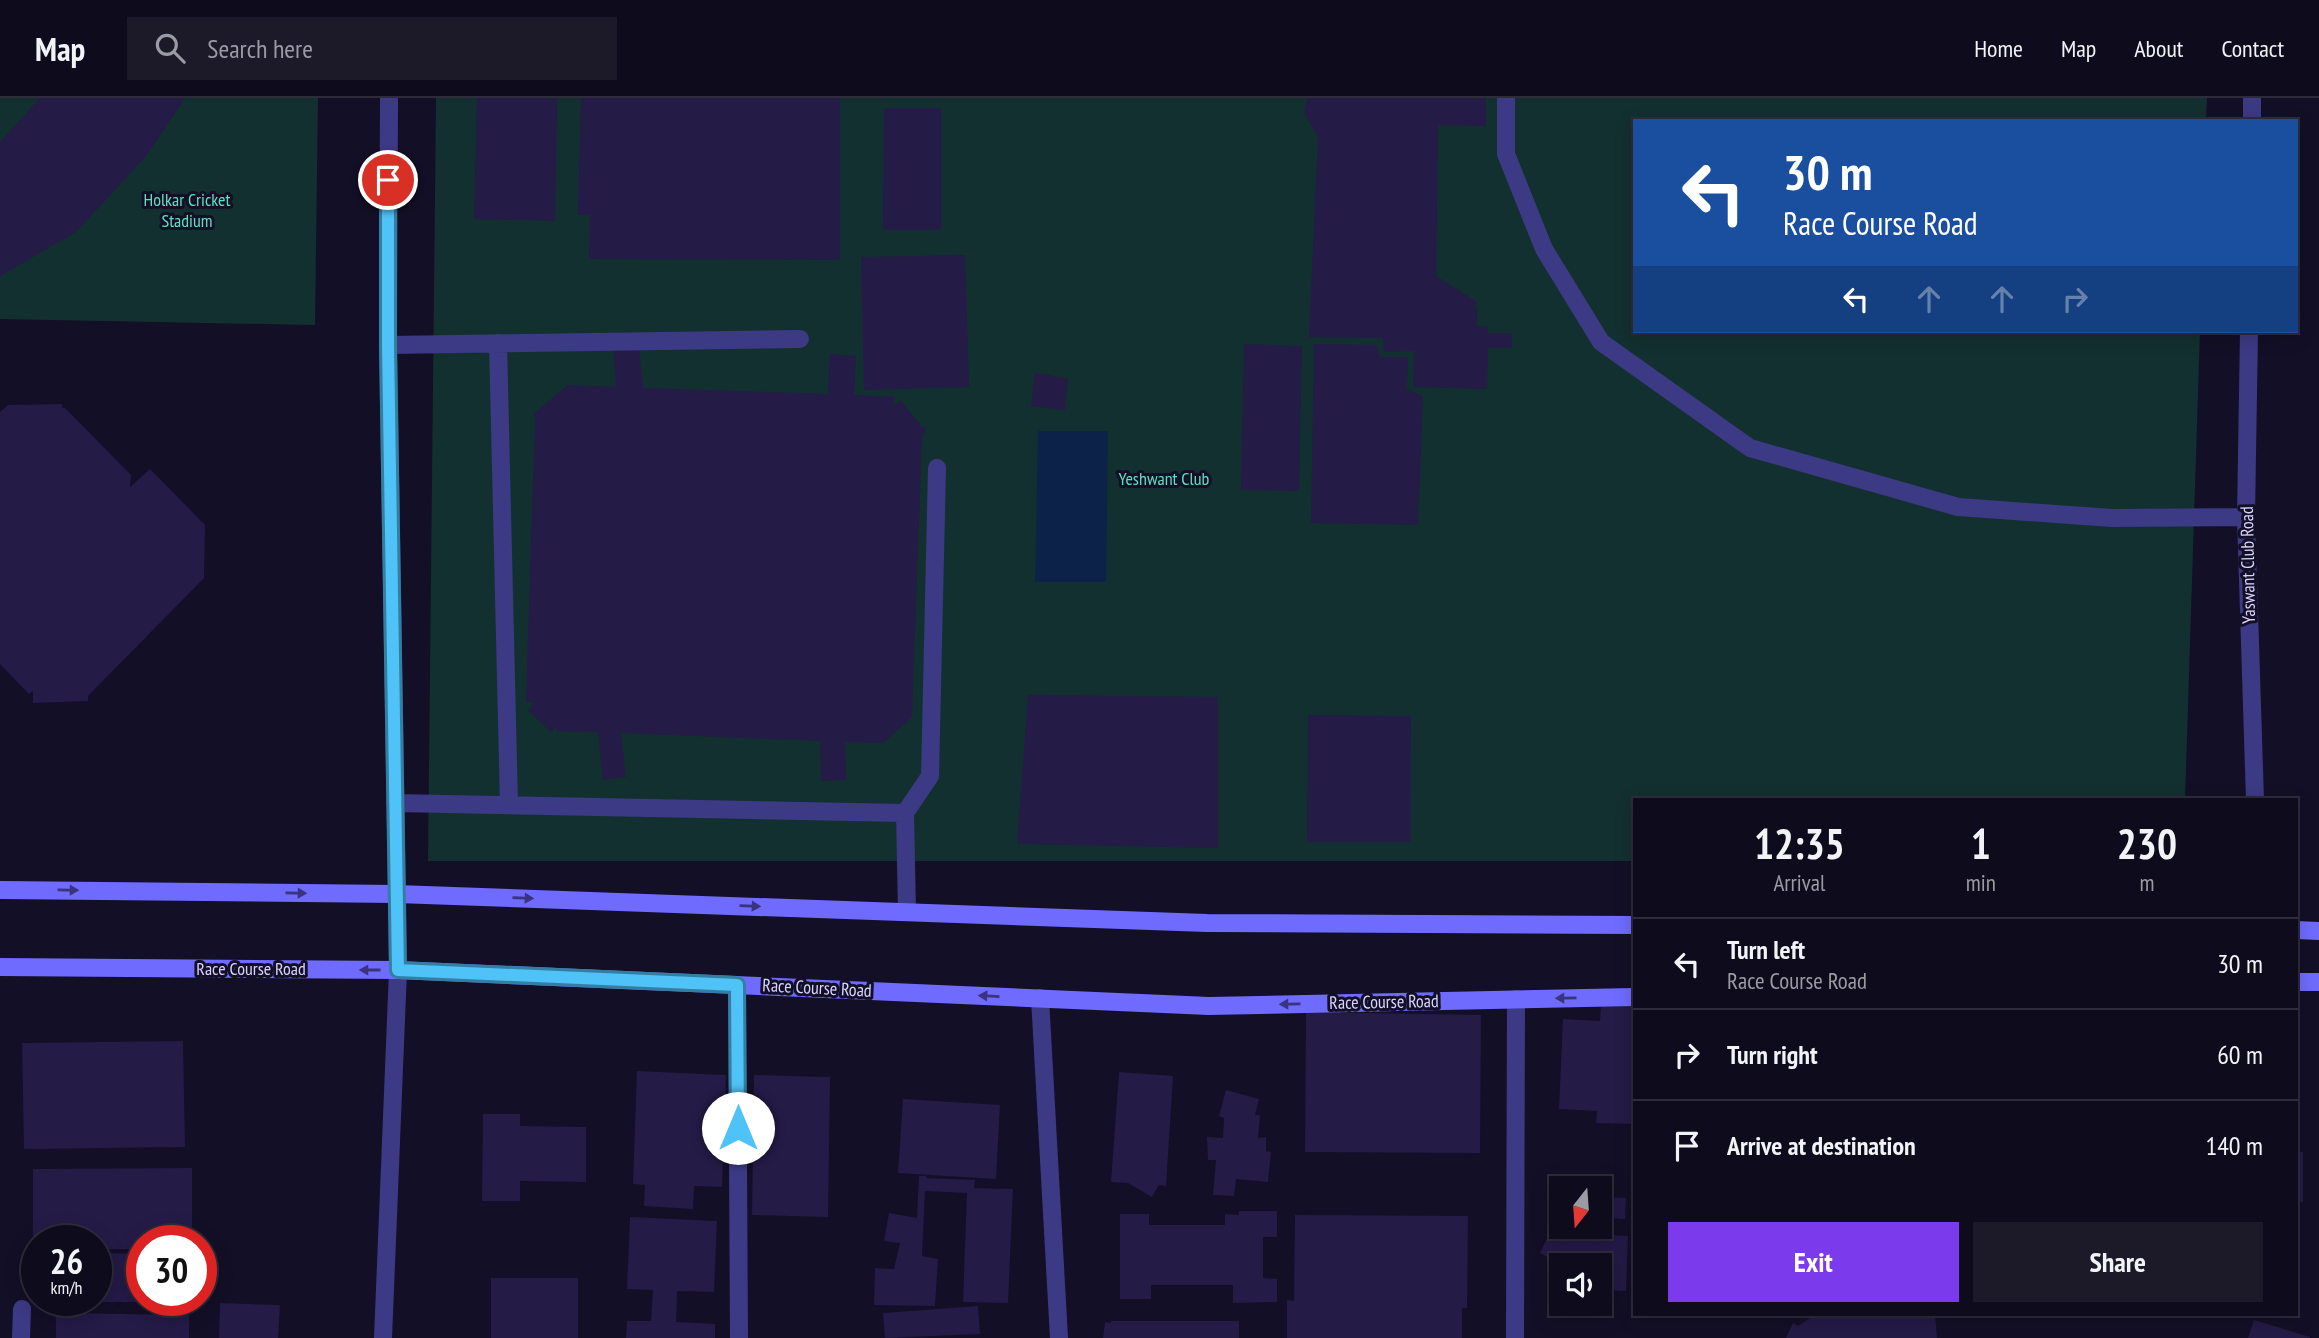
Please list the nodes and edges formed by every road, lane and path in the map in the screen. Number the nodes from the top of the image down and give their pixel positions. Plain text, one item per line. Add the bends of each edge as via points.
1 (389, 98) edge
2 (1506, 98) edge
3 (2252, 98) edge
4 (2252, 119) edge
5 (2249, 333) edge
6 (800, 339) dead end
7 (498, 343) junction
8 (388, 345) junction
9 (937, 468) dead end
10 (2246, 517) junction
11 (2255, 798) edge
12 (395, 803) junction
13 (509, 805) junction
14 (905, 813) junction
15 (0, 890) edge
16 (397, 894) junction
17 (907, 912) junction
18 (1633, 925) edge
19 (2298, 930) edge
20 (2319, 930) edge
21 (0, 967) edge
22 (398, 970) junction
23 (2298, 982) edge
24 (2319, 982) edge
25 (737, 985) junction
26 (1633, 997) edge
27 (1040, 998) junction
28 (1516, 999) junction
29 (22, 1316) edge
30 (21, 1338) edge
31 (383, 1338) edge
32 (739, 1338) edge
33 (1059, 1338) edge
34 (1515, 1338) edge

1 - 8 street
2 - 10 street via 1506,155 1544,249 1601,342 1750,448 1958,507 2112,518
3 - 4 street
5 - 10 street, Yaswant Club Road
6 - 7 street
7 - 8 street
7 - 13 street
8 - 12 street
9 - 14 street via 930,776
10 - 11 street, Yaswant Club Road
12 - 13 street
12 - 16 street
13 - 14 street
14 - 17 street
15 -> 16 main road
16 -> 17 main road
16 - 22 street
17 - 18 main road via 1207,923
19 - 20 main road
22 -> 21 main road, Race Course Road
22 - 25 main road, Race Course Road
22 - 31 street
23 - 24 main road
27 -> 25 main road, Race Course Road
25 - 32 street
26 -> 28 main road, Race Course Road
28 -> 27 main road, Race Course Road via 1209,1006
27 - 33 street
28 - 34 street
29 - 30 street

